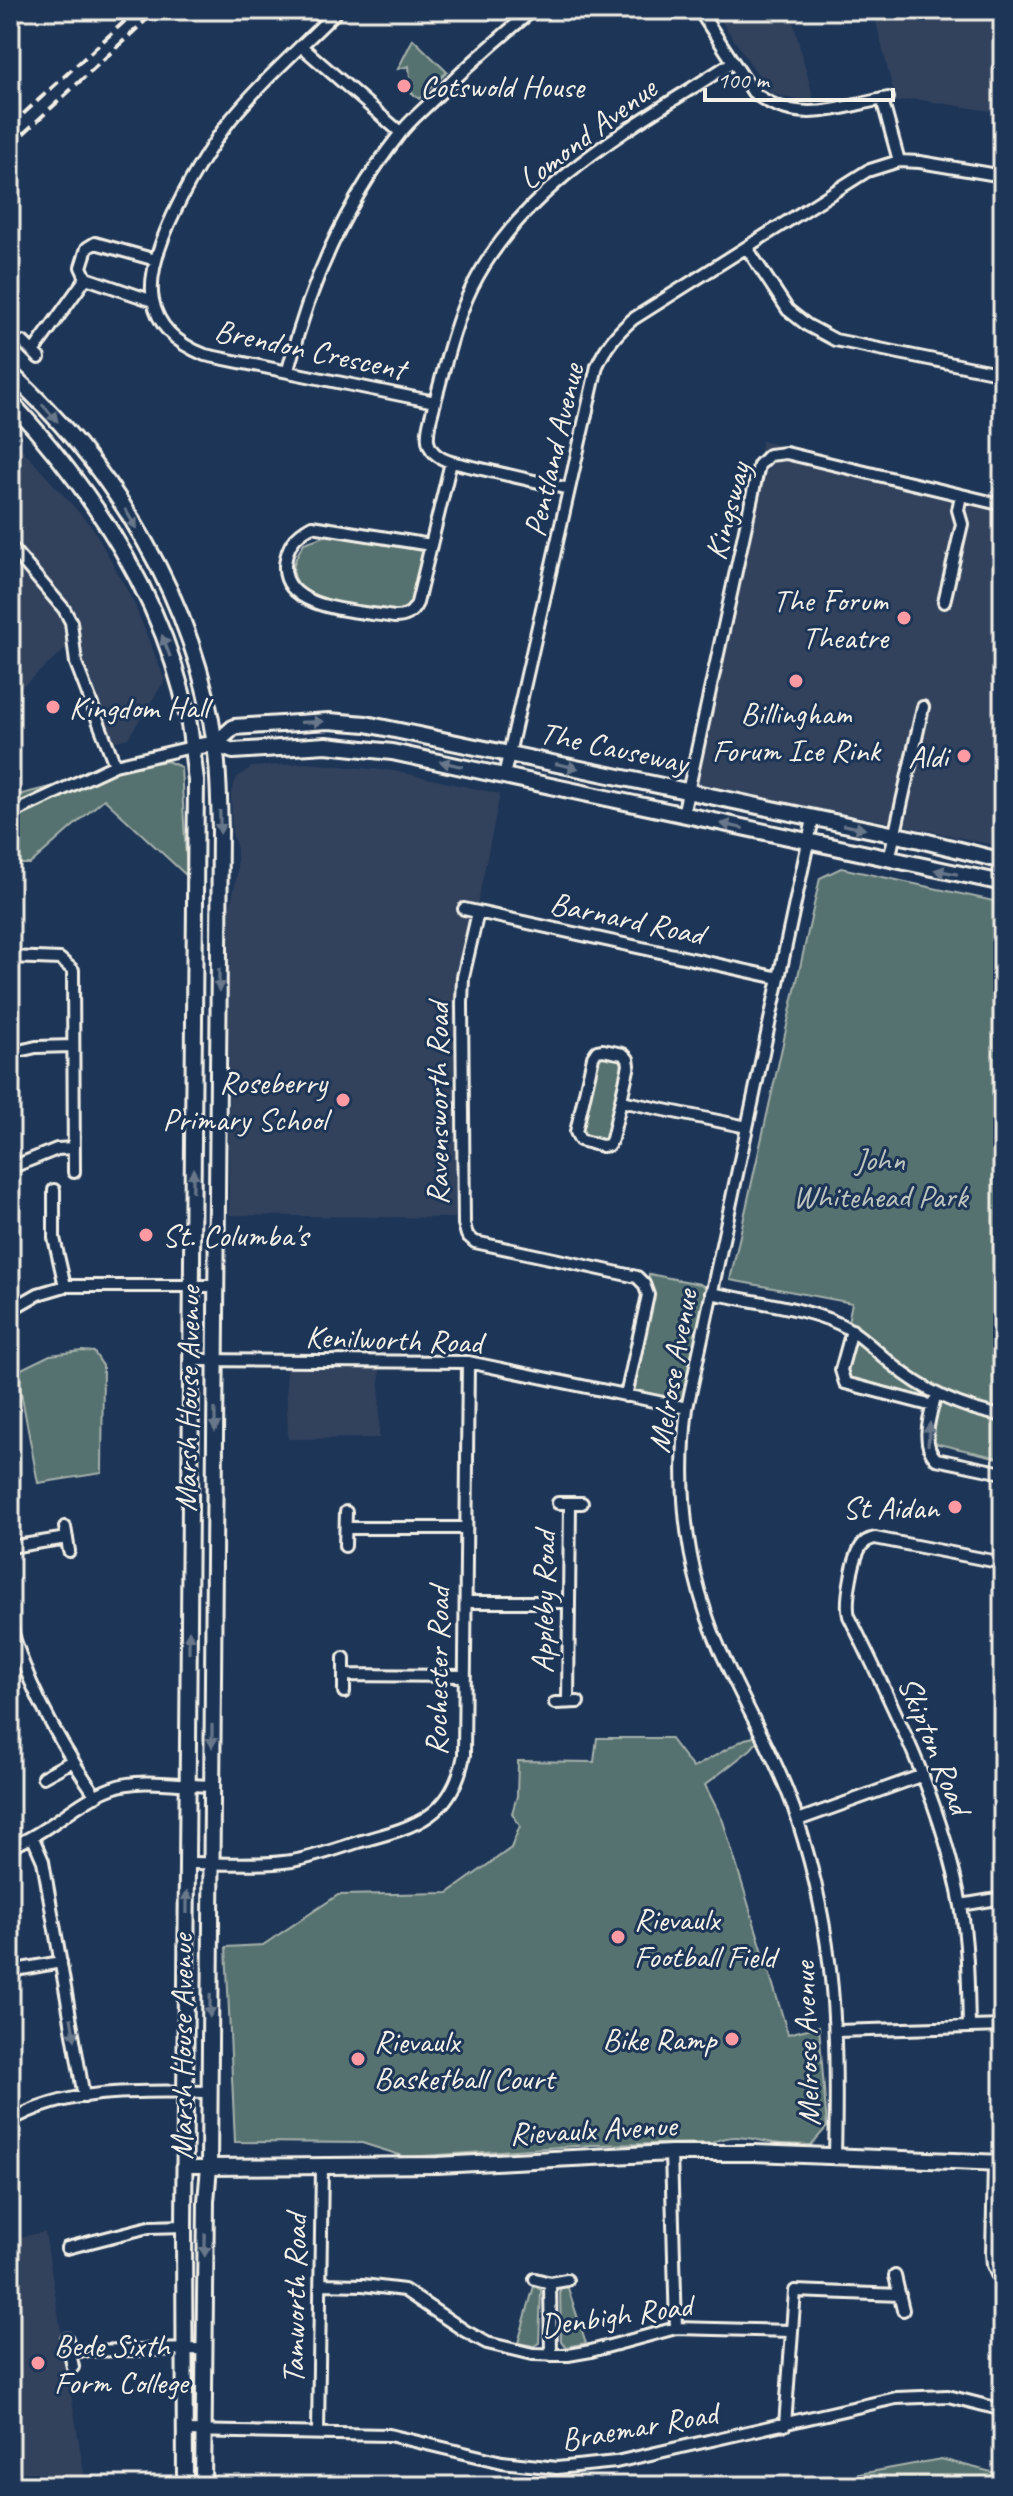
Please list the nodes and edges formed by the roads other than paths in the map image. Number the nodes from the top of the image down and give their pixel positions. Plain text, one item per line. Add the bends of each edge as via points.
1 (338, 10) edge
2 (533, 10) edge
3 (699, 10) edge
4 (302, 47) junction
5 (733, 62) junction
6 (400, 132) junction
7 (899, 161) junction
8 (1003, 176) edge
9 (747, 248) junction
10 (156, 260) junction
11 (86, 278) junction
12 (153, 301) junction
13 (23, 342) dead end
14 (288, 370) junction
15 (10, 373) edge
16 (1003, 374) edge
17 (10, 401) edge
18 (435, 402) junction
19 (87, 456) junction
20 (451, 462) junction
21 (70, 470) junction
22 (569, 489) junction
23 (961, 495) junction
24 (1003, 505) edge
25 (431, 545) junction
26 (10, 546) edge
27 (944, 602) dead end
28 (923, 707) dead end
29 (215, 744) junction
30 (192, 747) junction
31 (509, 754) junction
32 (115, 765) junction
33 (504, 776) junction
34 (688, 792) junction
35 (10, 814) edge
36 (683, 815) junction
37 (813, 819) junction
38 (895, 835) junction
39 (809, 843) junction
40 (889, 860) junction
41 (1003, 861) edge
42 (1003, 883) edge
43 (464, 909) dead end
44 (478, 912) junction
45 (10, 957) edge
46 (779, 978) junction
47 (73, 1046) junction
48 (10, 1053) edge
49 (621, 1101) junction
50 (747, 1127) junction
51 (72, 1148) junction
52 (10, 1168) edge
53 (74, 1172) dead end
54 (53, 1190) dead end
55 (65, 1286) junction
56 (192, 1286) junction
57 (216, 1286) junction
58 (711, 1293) junction
59 (10, 1310) edge
60 (852, 1330) junction
61 (191, 1360) junction
62 (215, 1360) junction
63 (468, 1362) junction
64 (626, 1396) junction
65 (934, 1400) junction
66 (687, 1408) junction
67 (1003, 1416) edge
68 (1003, 1473) edge
69 (558, 1503) dead end
70 (346, 1512) dead end
71 (346, 1528) junction
72 (465, 1528) junction
73 (345, 1546) dead end
74 (10, 1547) edge
75 (69, 1551) dead end
76 (1003, 1563) edge
77 (466, 1602) junction
78 (568, 1602) junction
79 (10, 1623) edge
80 (1003, 1647) edge
81 (1003, 1654) edge
82 (344, 1658) dead end
83 (344, 1675) junction
84 (464, 1676) junction
85 (344, 1692) dead end
86 (555, 1703) dead end
87 (72, 1761) junction
88 (923, 1775) junction
89 (43, 1777) dead end
90 (188, 1786) junction
91 (212, 1786) junction
92 (96, 1796) junction
93 (798, 1820) junction
94 (33, 1838) junction
95 (10, 1847) edge
96 (187, 1863) junction
97 (210, 1863) junction
98 (1003, 1898) edge
99 (961, 1905) junction
100 (61, 1962) junction
101 (10, 1971) edge
102 (1003, 2026) edge
103 (969, 2027) junction
104 (837, 2031) junction
105 (185, 2092) junction
106 (209, 2092) junction
107 (84, 2097) junction
108 (10, 2121) edge
109 (671, 2153) junction
110 (835, 2156) junction
111 (998, 2163) edge
112 (185, 2167) junction
113 (209, 2167) junction
114 (322, 2167) junction
115 (184, 2226) junction
116 (67, 2248) dead end
117 (895, 2276) dead end
118 (535, 2279) dead end
119 (567, 2280) dead end
120 (550, 2283) junction
121 (321, 2284) junction
122 (1003, 2288) edge
123 (900, 2295) junction
124 (903, 2310) dead end
125 (676, 2328) junction
126 (791, 2331) junction
127 (67, 2339) dead end
128 (204, 2349) junction
129 (184, 2350) junction
130 (69, 2351) junction
131 (551, 2355) junction
132 (73, 2367) dead end
133 (1003, 2410) edge
134 (785, 2425) junction
135 (185, 2431) junction
136 (204, 2431) junction
137 (318, 2432) junction
138 (185, 2486) edge
139 (203, 2486) edge

1 - 4 street
2 - 6 street via 479,54
3 - 5 street
4 - 6 street
4 - 10 street via 232,118 204,158
5 - 7 street via 753,92 790,111 815,113 885,98
5 - 18 street, Lomond Avenue via 536,199 473,286
6 - 14 street via 330,248
7 - 8 street, Pentland Avenue
7 - 9 street, Pentland Avenue via 867,171
9 - 16 street via 788,310 835,340
9 - 22 street, Pentland Avenue via 633,319 604,349
10 - 11 street via 95,243 87,248 81,267
10 - 12 street
11 - 12 street
11 - 13 street via 36,355
12 - 14 street, Brendon Crescent via 175,340 191,349
14 - 18 street, Brendon Crescent
15 -> 19 street, Marsh House Avenue
17 - 21 street, Marsh House Avenue
18 - 20 street, Lomond Avenue via 426,442 437,458
19 - 21 street
19 -> 29 street, Marsh House Avenue via 135,525 179,613
20 - 22 street
20 - 25 street
30 -> 21 street, Marsh House Avenue via 177,677 142,591
22 - 31 street, Pentland Avenue
23 - 24 street, Kingsway
23 - 27 street via 962,524
23 - 34 street, Kingsway via 786,453 769,455 759,465
25 - 25 street via 417,603 402,617 309,602 287,582 286,557 292,541 312,526
26 - 32 street via 71,622 76,663
28 - 38 street
29 - 30 street, The Causeway
29 -> 31 street, The Causeway via 234,727 329,721 396,729
33 -> 29 street, The Causeway via 353,746 233,751
29 -> 57 street, Marsh House Avenue via 220,830
30 - 32 street
56 -> 30 street, Marsh House Avenue
31 - 33 street, Pentland Avenue
31 -> 34 street, The Causeway
32 - 35 street
33 - 36 street, The Causeway
34 - 36 street, Kingsway
34 - 37 street, The Causeway
39 -> 36 street, The Causeway
37 -> 38 street, The Causeway
37 - 39 street, Melrose Avenue
38 - 40 street
38 - 41 street, The Causeway
39 - 40 street, The Causeway
39 - 46 street, Melrose Avenue
42 -> 40 street, The Causeway
43 - 44 street, Barnard Road
44 - 46 street, Barnard Road
44 - 64 street, Ravensworth Road via 462,1003 467,1235 475,1242 637,1277 644,1284 648,1295
45 - 47 street via 55,958 71,966
46 - 50 street, Melrose Avenue
47 - 48 street
47 - 51 street
49 - 49 street via 609,1145 576,1137 597,1051 628,1059
49 - 50 street
50 - 58 street, Melrose Avenue
51 - 52 street
51 - 53 street
54 - 55 street via 54,1238
55 - 56 street
55 - 59 street
56 - 57 street
56 - 61 street, Marsh House Avenue
57 - 62 street, Marsh House Avenue
58 - 60 street via 829,1318
58 - 66 street, Melrose Avenue
60 - 65 street
60 - 65 street via 841,1370 845,1383
61 - 62 street, Kenilworth Road
90 -> 61 street, Marsh House Avenue
62 - 63 street, Kenilworth Road
62 -> 91 street, Marsh House Avenue
63 - 64 street, Kenilworth Road
63 - 72 street, Rochester Road
64 - 66 street, Kenilworth Road
65 - 67 street
68 -> 65 street via 936,1459 930,1453
66 - 93 street, Melrose Avenue via 682,1501 697,1583 728,1668
69 - 78 street, Appleby Road via 576,1503
70 - 71 street
71 - 72 street
71 - 73 street
72 - 77 street, Rochester Road
74 - 75 street via 66,1532
76 - 88 street, Skipton Road via 883,1538 868,1540 858,1554 847,1608
77 - 78 street
77 - 84 street, Rochester Road
78 - 86 street, Appleby Road via 573,1702
79 - 87 street via 32,1682
80 - 81 street
82 - 83 street
83 - 84 street
83 - 85 street
84 - 97 street, Rochester Road via 460,1774 453,1791 424,1821 295,1861
87 - 89 street
87 - 92 street
88 - 93 street
88 - 99 street, Skipton Road
90 - 91 street
90 - 92 street via 131,1784
90 - 96 street, Marsh House Avenue
91 - 97 street, Marsh House Avenue
92 - 94 street
93 - 104 street, Melrose Avenue via 825,1928
94 - 95 street
94 - 100 street via 43,1861
96 - 97 street, Rochester Road
105 -> 96 street, Marsh House Avenue
97 -> 106 street, Marsh House Avenue
98 - 99 street
99 - 103 street, Skipton Road
100 - 101 street
100 -> 107 street
102 - 103 street
103 - 104 street
104 - 110 street, Melrose Avenue
105 - 106 street
105 - 107 street
105 - 112 street, Marsh House Avenue
106 - 113 street, Marsh House Avenue
107 - 108 street
109 - 110 street, Rievaulx Avenue
109 - 114 street, Rievaulx Avenue
109 - 125 street
110 - 111 street, Rievaulx Avenue
111 - 122 street via 992,2253
112 - 113 street, Rievaulx Avenue
112 - 115 street, Marsh House Avenue
113 - 114 street, Rievaulx Avenue
113 -> 128 street, Marsh House Avenue
114 - 121 street, Tamworth Road
115 - 116 street via 149,2227
115 - 129 street, Marsh House Avenue
117 - 123 street
118 - 120 street
119 - 120 street
120 - 131 street
121 - 131 street, Denbigh Road via 404,2290 487,2343
121 - 137 street, Tamworth Road
123 - 124 street
123 - 126 street via 798,2289 793,2293
125 - 126 street, Denbigh Road
125 - 131 street, Denbigh Road via 591,2351
126 - 134 street
127 - 130 street
128 - 129 street
128 - 136 street, Marsh House Avenue
129 - 130 street
129 - 135 street, Marsh House Avenue
130 - 132 street
133 - 134 street, Braemar Road via 964,2399 915,2395
134 - 137 street, Braemar Road via 616,2462 557,2468 502,2462 389,2435
135 - 136 street, Braemar Road
135 - 138 street, Marsh House Avenue
136 - 137 street, Braemar Road
136 - 139 street, Marsh House Avenue

